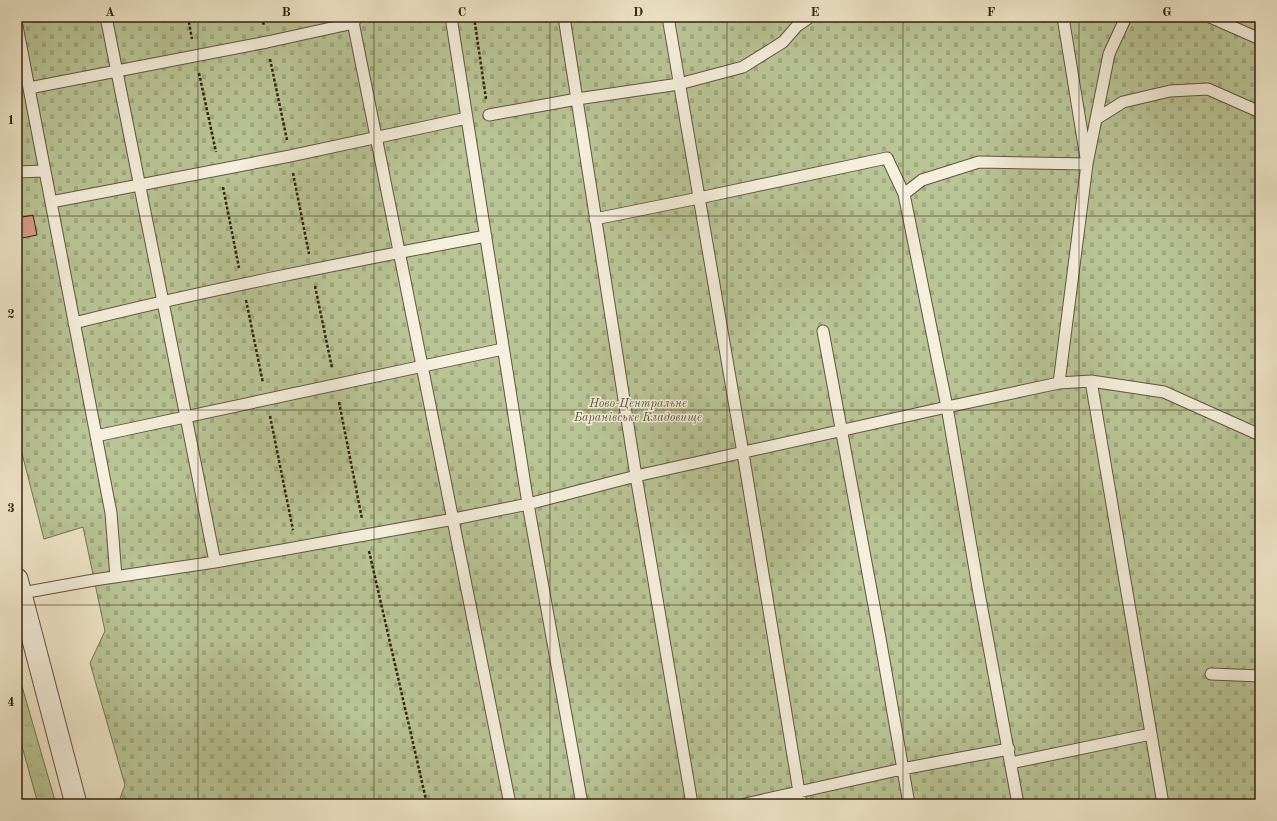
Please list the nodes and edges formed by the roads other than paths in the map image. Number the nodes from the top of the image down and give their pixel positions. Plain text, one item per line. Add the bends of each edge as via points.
1 (106, 17) edge
2 (452, 17) edge
3 (564, 17) edge
4 (668, 17) edge
5 (810, 17) edge
6 (1063, 17) edge
7 (1126, 17) edge
8 (1210, 17) edge
9 (353, 20) edge
10 (796, 21) edge
11 (17, 26) edge
12 (1260, 39) edge
13 (117, 72) junction
14 (679, 84) junction
15 (29, 88) junction
16 (577, 99) junction
17 (1260, 112) edge
18 (489, 115) road end
19 (467, 118) junction
20 (1096, 119) junction
21 (377, 138) junction
22 (1087, 164) junction
23 (45, 171) junction
24 (17, 172) edge
25 (140, 184) junction
26 (904, 194) junction
27 (699, 198) junction
28 (51, 202) junction
29 (595, 219) junction
30 (486, 236) junction
31 (400, 252) junction
32 (164, 301) junction
33 (74, 323) junction
34 (823, 331) dead end
35 (503, 349) junction
36 (423, 366) junction
37 (1091, 381) junction
38 (1059, 383) junction
39 (947, 406) junction
40 (186, 417) junction
41 (842, 430) junction
42 (1260, 435) edge
43 (96, 436) junction
44 (743, 453) junction
45 (636, 476) junction
46 (528, 504) junction
47 (454, 518) junction
48 (215, 562) junction
49 (116, 577) junction
50 (19, 586) edge
51 (1211, 674) dead end
52 (1260, 676) edge
53 (1151, 734) junction
54 (1009, 749) junction
55 (1011, 763) junction
56 (902, 769) junction
57 (798, 792) junction
58 (76, 804) edge
59 (510, 804) edge
60 (582, 804) edge
61 (692, 804) edge
62 (745, 804) edge
63 (800, 804) edge
64 (909, 804) edge
65 (1018, 804) edge
66 (1163, 804) edge

1 - 13 lane
2 - 19 lane
3 - 16 lane
4 - 14 lane
5 - 10 lane
6 - 22 lane
7 - 20 lane via 1109,54
8 - 12 lane
9 - 13 lane via 267,42
9 - 21 lane
10 - 14 lane via 783,42 743,67
11 - 15 lane
13 - 15 lane
13 - 25 lane
14 - 16 lane
14 - 27 lane
15 - 23 lane
16 - 18 lane
16 - 29 lane
17 - 20 lane via 1208,89 1170,91 1123,102
19 - 21 lane
19 - 30 lane
20 - 22 lane
21 - 25 lane
21 - 31 lane
22 - 26 lane via 979,162 922,180
22 - 38 lane
23 - 24 lane
23 - 28 lane
25 - 28 lane
25 - 32 lane
26 - 27 lane via 887,158
26 - 39 lane
27 - 29 lane
27 - 44 lane
28 - 33 lane
29 - 45 lane
30 - 31 lane
30 - 35 lane
31 - 32 lane
31 - 36 lane
32 - 33 lane
32 - 40 lane
33 - 43 lane
34 - 41 lane
35 - 36 lane
35 - 46 lane
36 - 40 lane
36 - 47 lane
37 - 38 lane
37 - 42 lane via 1164,392
37 - 53 lane
38 - 39 lane
39 - 41 lane
39 - 54 lane
40 - 43 lane
40 - 48 lane
41 - 44 lane
41 - 56 lane
43 - 49 lane via 111,513
44 - 45 lane
44 - 57 lane
45 - 46 lane
45 - 61 lane
46 - 47 lane
46 - 60 lane
47 - 48 lane
47 - 59 lane
48 - 49 lane
49 - 50 lane
50 - 58 street
51 - 52 lane
53 - 55 lane
53 - 66 lane
54 - 55 lane
54 - 56 lane
55 - 65 lane
56 - 57 lane
56 - 64 lane
57 - 62 lane
57 - 63 lane

